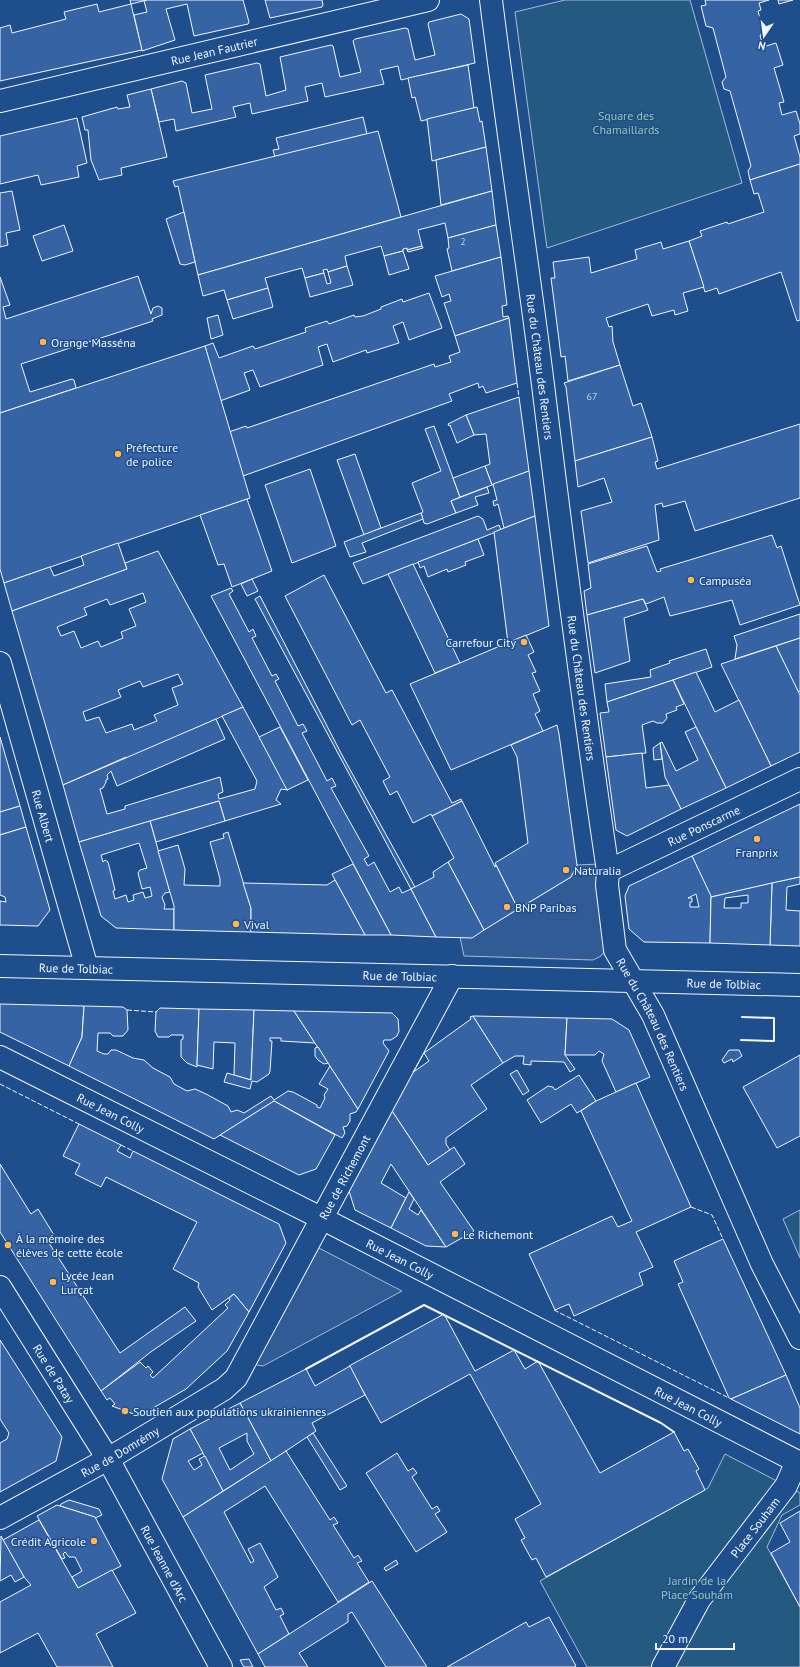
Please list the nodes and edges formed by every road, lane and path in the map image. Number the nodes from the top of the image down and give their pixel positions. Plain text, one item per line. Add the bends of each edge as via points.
1 (428, 0) edge
2 (492, 0) edge
3 (0, 101) edge
4 (0, 663) edge
5 (800, 779) edge
6 (608, 872) junction
7 (0, 966) edge
8 (88, 968) junction
9 (452, 976) junction
10 (634, 981) junction
11 (800, 985) edge
12 (0, 1057) edge
13 (321, 1218) junction
14 (0, 1287) edge
15 (800, 1338) edge
16 (236, 1378) joint
17 (108, 1459) junction
18 (797, 1465) edge
19 (0, 1518) edge
20 (221, 1667) edge
21 (663, 1667) edge

1 - 3 street, Rue Jean Fautrier
2 - 6 street, Rue du Château des Rentiers via 498,62
4 - 8 street, Rue Albert
5 - 6 street, Rue Ponscarme
6 - 10 street, Rue du Château des Rentiers via 607,885 615,950
7 - 8 street, Rue de Tolbiac
8 - 9 street, Rue de Tolbiac
9 - 10 street, Rue de Tolbiac
9 - 13 street, Rue de Richemont
10 - 11 street, Rue de Tolbiac
10 - 15 street, Rue du Château des Rentiers via 656,1022 762,1264
12 - 13 street, Rue Jean Colly
13 - 16 street, Rue de Richemont
13 - 18 street, Rue Jean Colly
14 - 17 street, Rue de Patay
16 - 17 street, Rue de Domrémy via 224,1389
17 - 19 street, Rue de Domrémy
17 - 20 street, Rue Jeanne d'Arc
18 - 21 street, Place Souham via 786,1486 699,1600

